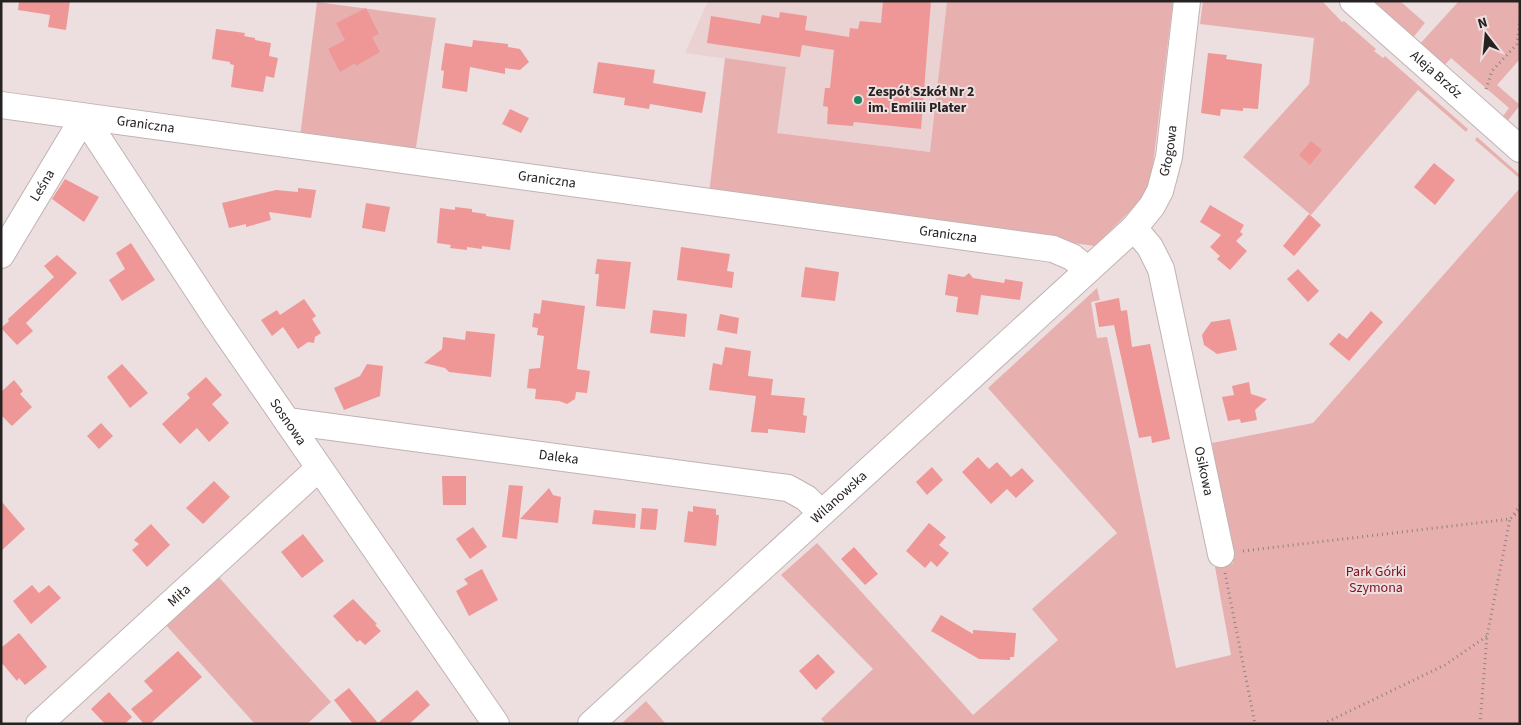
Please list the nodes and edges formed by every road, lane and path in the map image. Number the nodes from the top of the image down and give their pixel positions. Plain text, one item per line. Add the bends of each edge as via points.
1 (1187, 1) edge
2 (1352, 1) edge
3 (1520, 20) edge
4 (1, 105) edge
5 (1478, 111) junction
6 (84, 117) junction
7 (1520, 149) edge
8 (1134, 228) junction
9 (1, 255) edge
10 (1086, 269) junction
11 (287, 421) junction
12 (319, 468) junction
13 (1520, 505) edge
14 (1520, 511) edge
15 (821, 513) junction
16 (1510, 520) junction
17 (1221, 554) junction
18 (1487, 636) junction
19 (39, 724) edge
20 (496, 724) edge
21 (591, 724) edge
22 (1255, 724) edge
23 (1323, 724) edge
24 (1480, 724) edge

1 - 8 street, Głogowa via 1169,157 1160,191
2 - 5 street, Aleja Brzóz
3 - 5 path via 1517,44 1492,71
4 - 6 street, Graniczna
5 - 7 street, Aleja Brzóz
6 - 9 street, Leśna
6 - 10 street, Graniczna via 1053,249 1072,257
6 - 11 street, Sosnowa
8 - 10 street, Głogowa
8 - 17 street, Osikowa via 1150,247 1161,269
10 - 15 street, Wilanowska
11 - 12 street, Sosnowa
11 - 15 street, Daleka via 788,488 806,498
12 - 19 street, Miła
12 - 20 street, Sosnowa
13 - 16 path
14 - 16 path
15 - 21 street, Wilanowska
16 - 17 path
16 - 18 path
17 - 22 path
18 - 23 path via 1445,665
18 - 24 path

